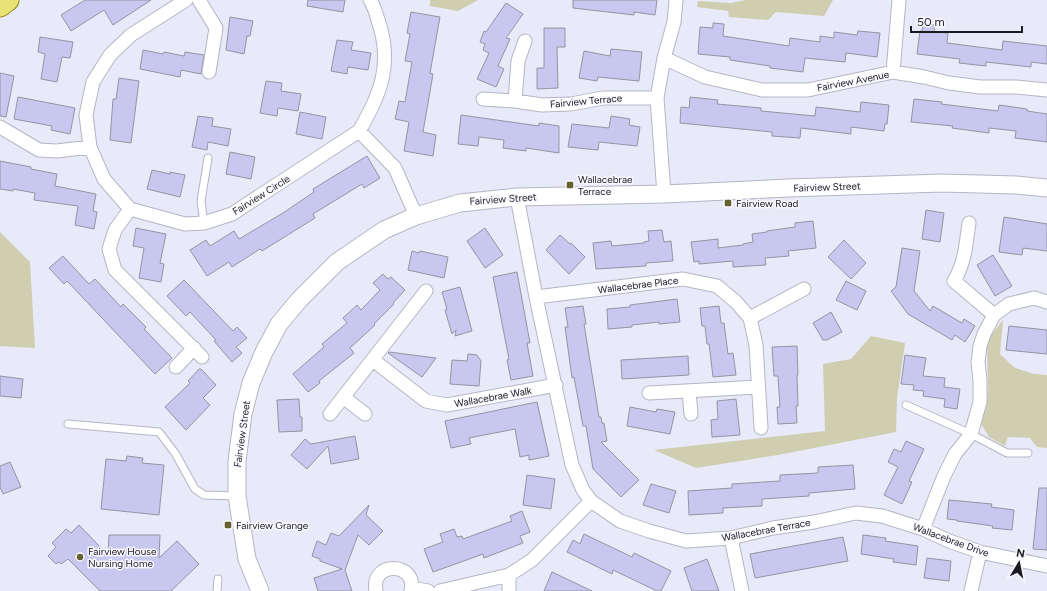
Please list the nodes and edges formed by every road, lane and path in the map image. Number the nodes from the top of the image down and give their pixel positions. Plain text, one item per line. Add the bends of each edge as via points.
1 (8, 0) edge
2 (186, 0) edge
3 (199, 0) edge
4 (370, 0) edge
5 (676, 0) edge
6 (899, 0) edge
7 (0, 6) edge
8 (525, 41) dead end
9 (664, 58) junction
10 (209, 72) dead end
11 (893, 72) junction
12 (1047, 90) edge
13 (657, 98) junction
14 (483, 99) dead end
15 (515, 100) junction
16 (0, 127) edge
17 (359, 131) junction
18 (90, 147) junction
19 (208, 158) dead end
20 (1047, 188) edge
21 (664, 194) junction
22 (517, 197) junction
23 (130, 209) junction
24 (416, 216) junction
25 (204, 223) junction
26 (969, 223) dead end
27 (804, 289) dead end
28 (426, 290) dead end
29 (536, 297) junction
30 (1047, 302) edge
31 (994, 315) junction
32 (750, 318) junction
33 (373, 360) junction
34 (176, 367) dead end
35 (556, 385) junction
36 (758, 387) junction
37 (689, 391) junction
38 (649, 393) dead end
39 (344, 397) junction
40 (906, 404) dead end
41 (330, 414) dead end
42 (364, 414) dead end
43 (691, 414) dead end
44 (68, 424) dead end
45 (761, 428) dead end
46 (971, 434) junction
47 (1028, 453) dead end
48 (236, 496) junction
49 (591, 501) junction
50 (856, 513) joint
51 (923, 529) junction
52 (731, 538) junction
53 (980, 552) junction
54 (1047, 566) edge
55 (509, 575) junction
56 (218, 579) dead end
57 (411, 590) edge
58 (217, 591) edge
59 (260, 591) edge
60 (376, 591) edge
61 (428, 591) edge
62 (440, 591) edge
63 (509, 591) edge
64 (742, 591) edge
65 (971, 591) edge

1 - 7 main road
2 - 18 street via 131,35 110,56 93,82 86,115
3 - 10 street via 216,28
4 - 17 street, Fairview Circle via 384,36 384,72 379,94
5 - 9 street via 674,22
6 - 11 street
8 - 15 street via 518,61
9 - 11 street, Fairview Avenue via 705,77 762,90 808,90
9 - 13 street
11 - 12 street, Fairview Avenue via 980,87 1016,86
13 - 15 street, Fairview Terrace via 604,98 571,104 542,105
13 - 21 street
14 - 15 street, Fairview Terrace
16 - 18 street via 39,150 57,151
17 - 24 street via 395,168
17 - 25 street, Fairview Circle via 232,214
18 - 23 street via 104,179
19 - 25 lane via 201,201
20 - 21 street, Fairview Street via 942,183
21 - 22 street, Fairview Street
22 - 24 street, Fairview Street via 460,202
22 - 29 street, Wallacebrae Terrace
23 - 25 street, Fairview Circle via 185,224
23 - 34 street via 115,230 110,249 115,270 198,353
24 - 48 street, Fairview Street via 384,230 337,262 279,324 251,383 243,414
26 - 31 street via 965,256 954,281
27 - 32 street
28 - 33 street
29 - 32 street, Wallacebrae Place via 683,279 717,286
29 - 35 street, Wallacebrae Terrace
30 - 31 street via 1034,298 1008,304
31 - 46 street via 980,346 980,402
32 - 36 street, Wallacebrae Place via 756,345
33 - 35 street, Wallacebrae Walk via 426,401 448,405
33 - 39 street
35 - 49 street, Wallacebrae Terrace via 572,465
36 - 37 street
36 - 45 street, Wallacebrae Place
37 - 38 street
37 - 43 street
39 - 41 street
39 - 42 street
40 - 46 lane
44 - 48 lane via 159,432 175,453 195,489 204,495
46 - 47 lane via 1007,453
46 - 51 street via 944,476
48 - 59 street, Fairview Street via 247,559
49 - 52 street, Wallacebrae Terrace via 620,520 686,541
49 - 55 street via 532,560
50 - 51 street, Wallacebrae Drive via 882,516
50 - 52 street, Wallacebrae Terrace
51 - 53 street, Wallacebrae Drive
52 - 64 street
53 - 54 street, Wallacebrae Drive
53 - 65 street
55 - 62 street
55 - 63 street
56 - 58 lane
57 - 60 street via 407,574 403,570 393,568 379,575 375,584
57 - 61 street

